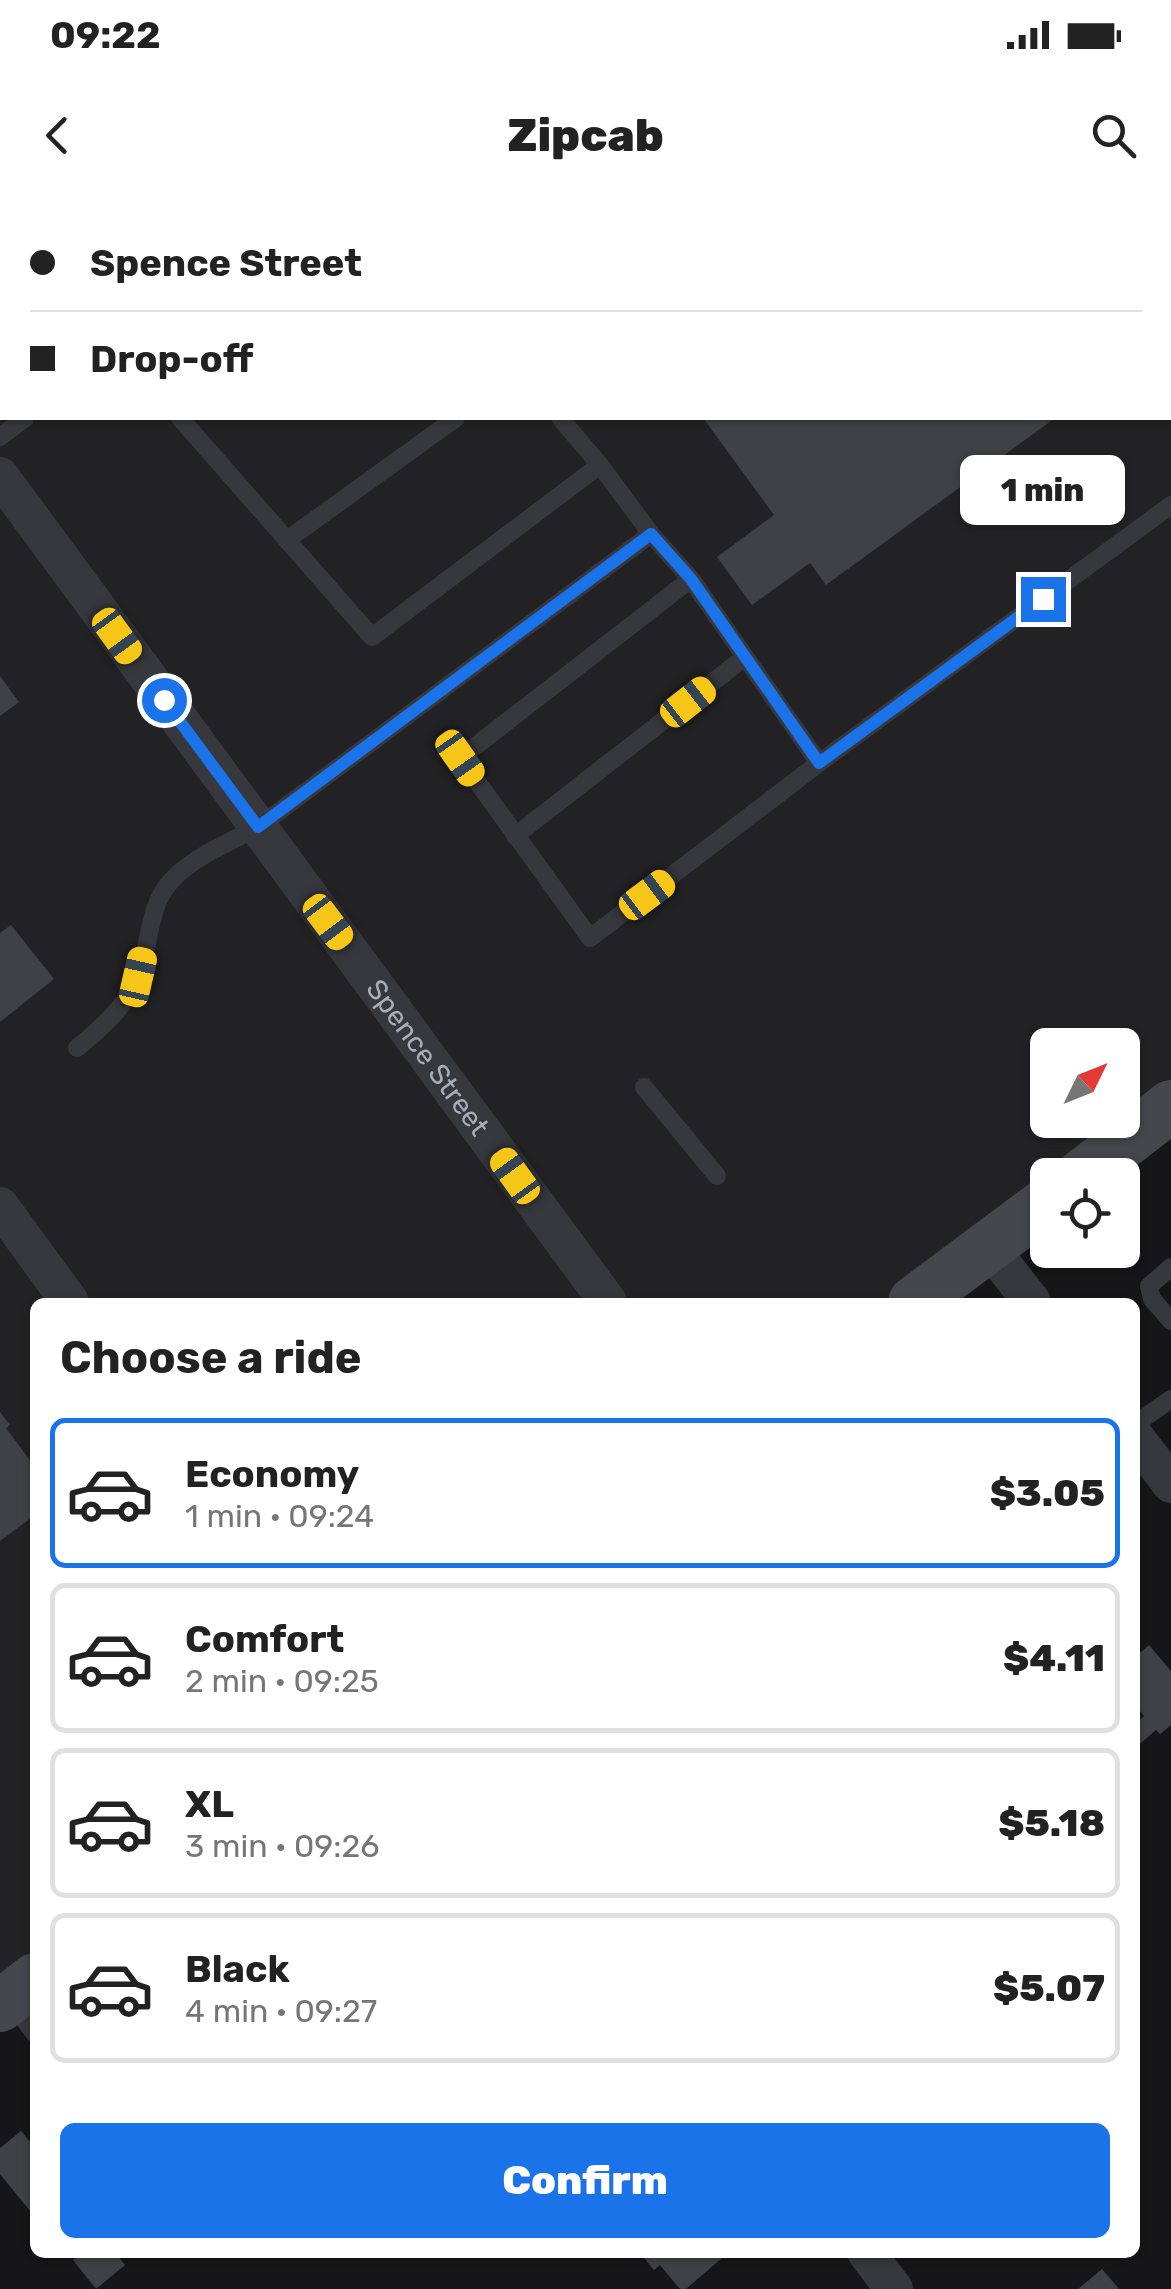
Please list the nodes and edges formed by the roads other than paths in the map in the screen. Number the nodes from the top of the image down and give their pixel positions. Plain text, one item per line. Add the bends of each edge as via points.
1 (22, 420) edge
2 (182, 420) edge
3 (453, 420) edge
4 (562, 420) edge
5 (0, 437) edge
6 (600, 465) junction
7 (0, 476) edge
8 (1171, 505) edge
9 (651, 534) junction
10 (288, 540) junction
11 (691, 579) junction
12 (745, 657) junction
13 (819, 763) junction
14 (258, 827) junction
15 (515, 836) junction
16 (78, 1048) dead end
17 (644, 1087) dead end
18 (1171, 1106) edge
19 (1104, 1158) edge
20 (717, 1176) dead end
21 (0, 1206) edge
22 (1030, 1216) edge
23 (990, 1247) junction
24 (1171, 1268) edge
25 (67, 1298) edge
26 (605, 1298) edge
27 (920, 1298) edge
28 (1029, 1298) edge
29 (1171, 1321) edge
30 (1171, 1398) edge
31 (1140, 1420) edge
32 (1140, 1444) edge
33 (1171, 1484) edge
34 (871, 2258) edge
35 (894, 2289) edge

1 - 5 lane
2 - 10 lane
3 - 10 lane
4 - 6 lane
6 - 9 lane
6 - 10 lane via 372,637
7 - 14 street, Spence Street
8 - 13 lane
9 - 11 lane
9 - 14 lane
11 - 12 lane
11 - 15 lane via 460,758
12 - 13 lane
12 - 15 lane
13 - 15 lane via 590,938
14 - 16 lane via 168,883 127,998
14 - 26 street, Spence Street
17 - 20 lane
18 - 19 main road
21 - 25 street
22 - 23 main road
23 - 27 main road
23 - 28 street
24 - 29 lane via 1149,1286
30 - 31 lane
32 - 33 street
34 - 35 street

